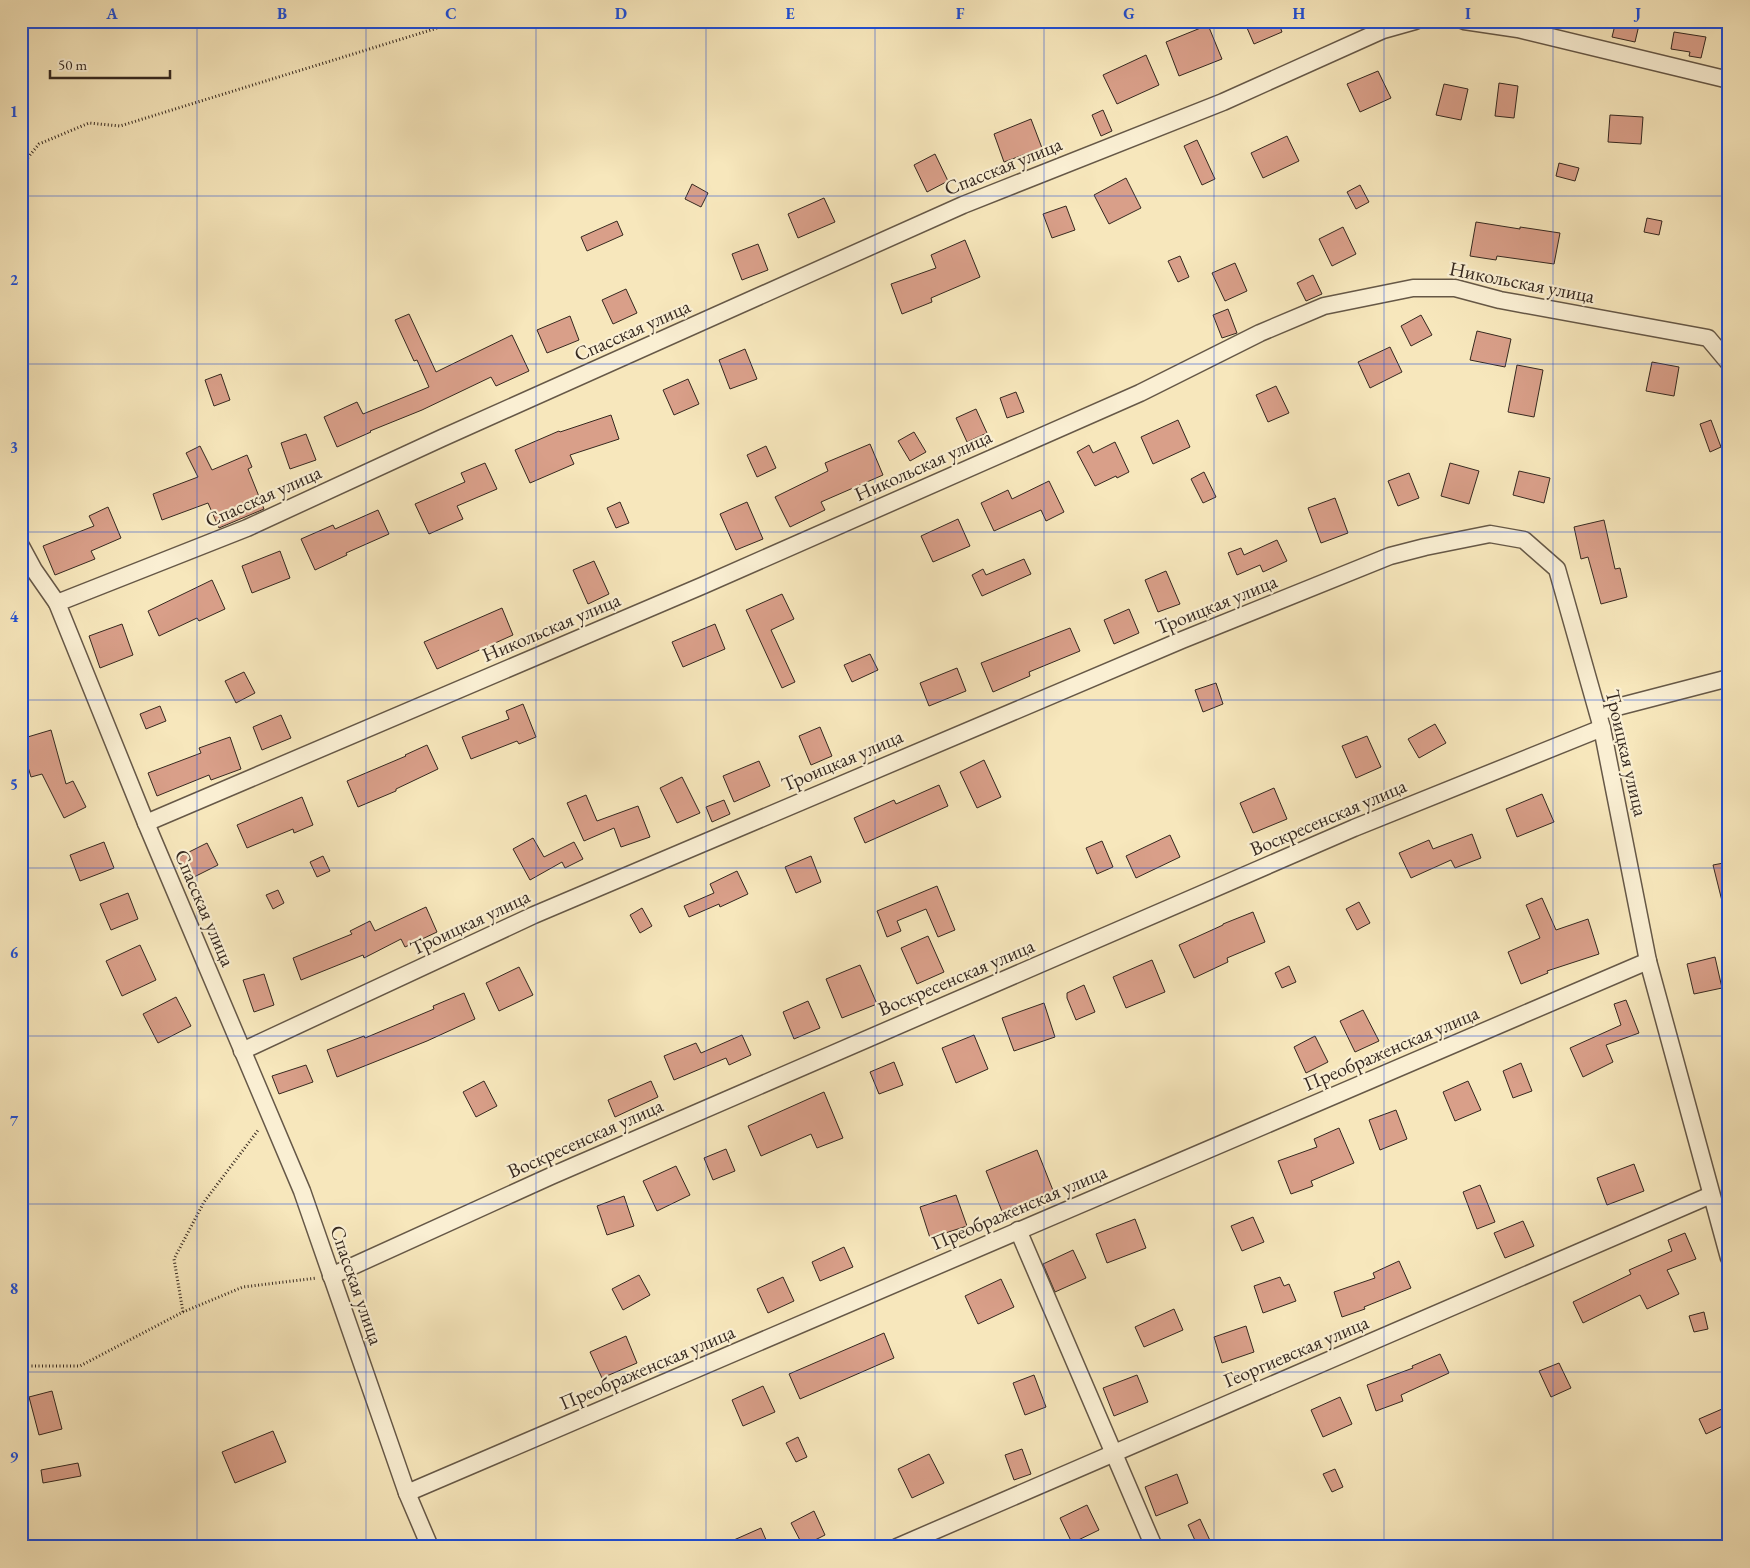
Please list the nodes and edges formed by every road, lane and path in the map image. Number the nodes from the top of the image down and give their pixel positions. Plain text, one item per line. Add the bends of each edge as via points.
1 (460, 21) edge
2 (1415, 21) edge
3 (1464, 21) edge
4 (1729, 80) edge
5 (21, 166) edge
6 (1729, 362) edge
7 (21, 546) edge
8 (57, 603) junction
9 (1729, 678) edge
10 (1598, 712) junction
11 (1602, 728) junction
12 (146, 823) junction
13 (1648, 962) junction
14 (242, 1051) junction
15 (269, 1114) junction
16 (1711, 1195) junction
17 (1018, 1230) junction
18 (1729, 1258) edge
19 (331, 1276) junction
20 (183, 1312) junction
21 (21, 1366) edge
22 (1114, 1453) junction
23 (407, 1494) junction
24 (430, 1547) edge
25 (897, 1547) edge
26 (1154, 1547) edge

1 - 5 path via 120,126 89,123 39,144
2 - 8 street, Спасская улица via 1383,30 1222,102 963,205 246,528
3 - 4 street via 1518,29
6 - 12 street, Никольская улица via 1708,338 1500,300 1456,288 1413,288 1324,306 1260,333 1140,393 704,585
7 - 8 street
8 - 12 street, Спасская улица
9 - 10 street
10 - 11 street, Троицкая улица
10 - 14 street, Троицкая улица via 1557,569 1524,540 1490,534 1425,547 1390,556 1182,640 705,842 534,915
11 - 13 street, Троицкая улица
11 - 19 street, Воскресенская улица via 1326,840 550,1176
12 - 14 street, Спасская улица
13 - 16 street, Троицкая улица
13 - 17 street, Преображенская улица
14 - 15 street, Спасская улица
15 - 19 street, Спасская улица via 302,1190
15 - 20 path via 204,1202 174,1259
16 - 18 street, Троицкая улица
16 - 22 street, Георгиевская улица
17 - 22 street
17 - 23 street, Преображенская улица
19 - 20 path via 243,1287
19 - 23 street, Спасская улица
20 - 21 path via 80,1366
22 - 25 street, Георгиевская улица
22 - 26 street
23 - 24 street, Спасская улица

